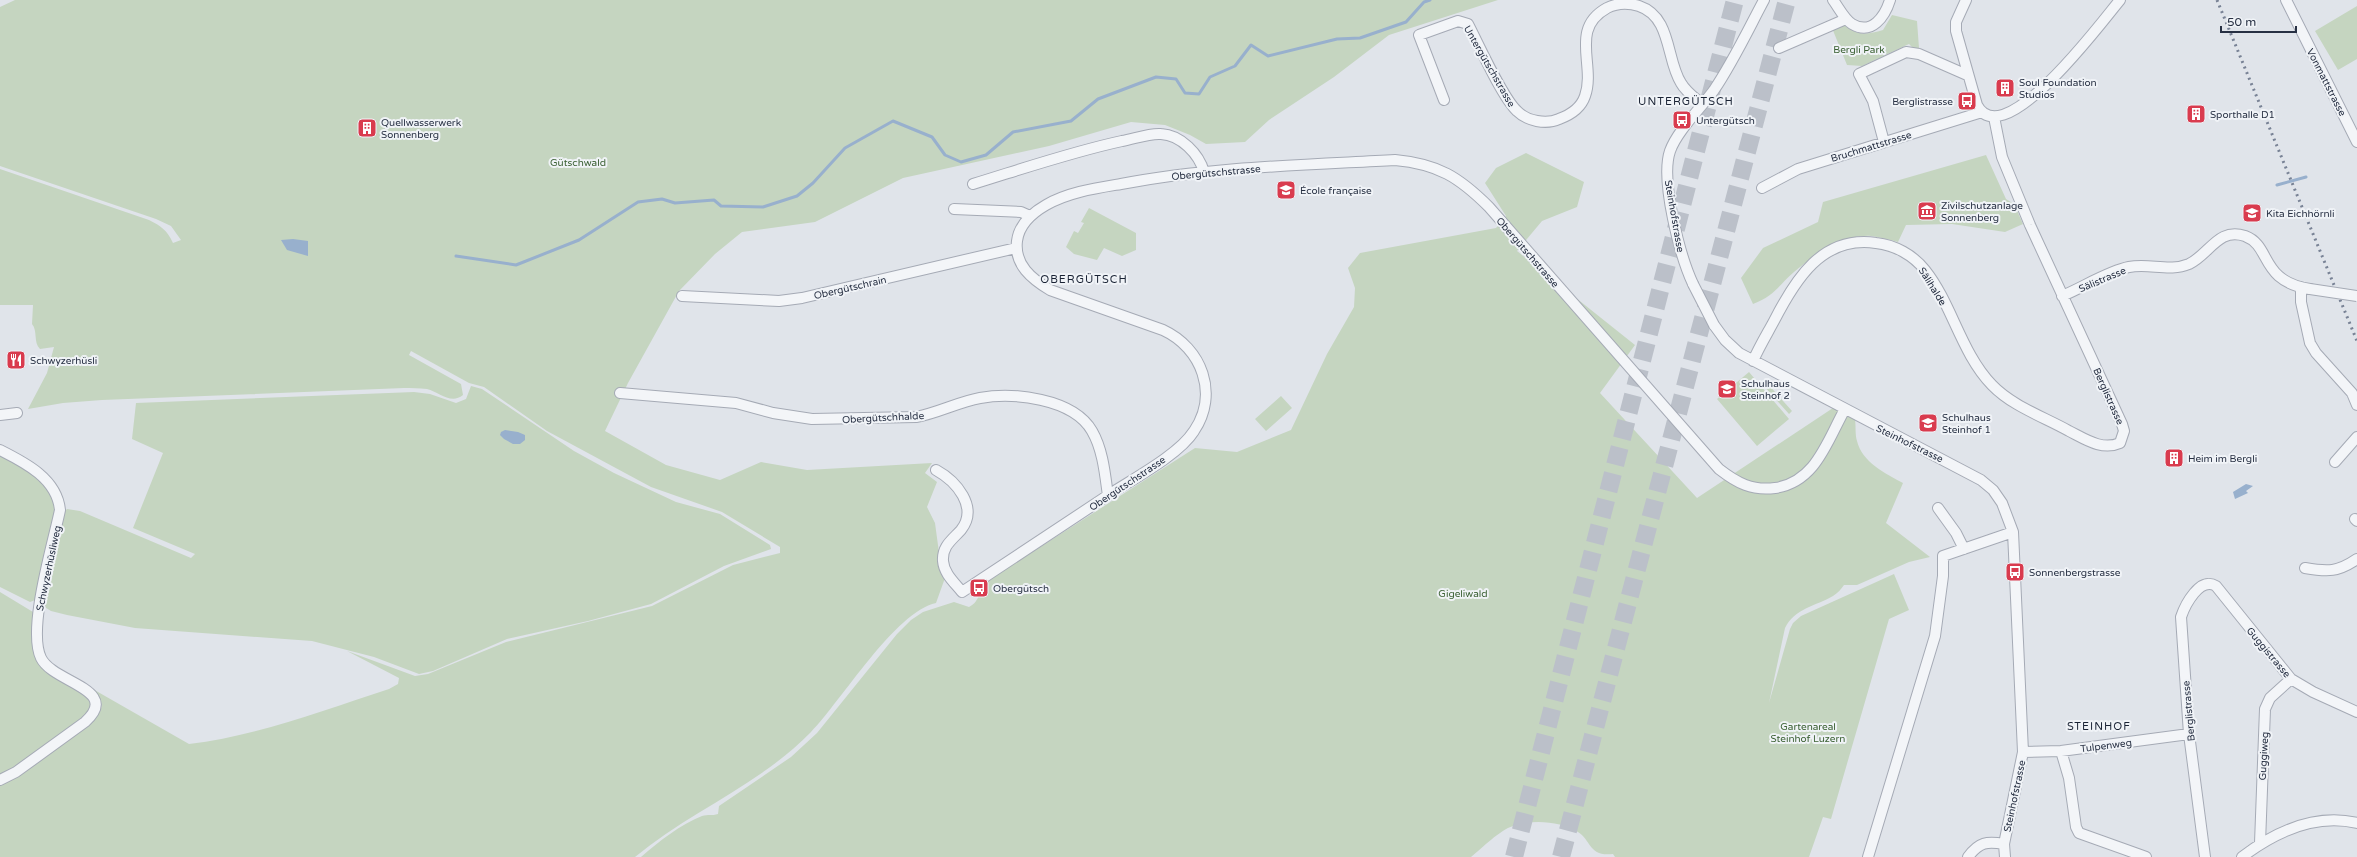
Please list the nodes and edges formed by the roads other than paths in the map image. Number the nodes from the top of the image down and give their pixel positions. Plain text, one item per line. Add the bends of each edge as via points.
1 (1764, 0) edge
2 (1833, 0) edge
3 (1890, 0) edge
4 (1966, 0) edge
5 (2120, 0) edge
6 (2286, 0) edge
7 (1846, 19) junction
8 (1779, 48) dead end
9 (1967, 75) junction
10 (1444, 100) dead end
11 (1702, 104) junction
12 (1982, 112) junction
13 (1994, 117) junction
14 (2354, 128) edge
15 (1884, 142) junction
16 (2357, 142) edge
17 (1204, 172) junction
18 (973, 184) dead end
19 (1762, 188) dead end
20 (954, 210) dead end
21 (1030, 216) junction
22 (1016, 248) junction
23 (2305, 288) junction
24 (682, 296) dead end
25 (2062, 296) junction
26 (2357, 296) edge
27 (1753, 361) junction
28 (620, 393) dead end
29 (2357, 405) edge
30 (1845, 409) junction
31 (17, 413) dead end
32 (0, 415) edge
33 (2357, 437) edge
34 (2120, 443) joint
35 (0, 450) edge
36 (2334, 462) dead end
37 (936, 470) dead end
38 (1108, 496) junction
39 (1938, 508) dead end
40 (2013, 532) junction
41 (1964, 549) junction
42 (2357, 559) edge
43 (2305, 568) dead end
44 (2216, 586) joint
45 (2291, 679) junction
46 (2357, 712) edge
47 (2189, 734) junction
48 (2061, 751) junction
49 (2023, 752) junction
50 (0, 780) edge
51 (2357, 822) edge
52 (2260, 843) junction
53 (2004, 844) junction
54 (1868, 857) edge
55 (1968, 857) edge
56 (2005, 857) edge
57 (2146, 857) edge
58 (2205, 857) edge
59 (2242, 857) edge

1 - 11 street via 1737,52
2 - 7 street
3 - 7 street via 1886,12 1875,25 1858,26
4 - 9 street via 1956,22 1956,31
5 - 13 street via 2048,85 2008,114
6 - 14 street, Vonmattstrasse
7 - 8 street
9 - 12 street via 1976,105
9 - 15 street via 1920,54 1906,52 1859,74 1873,101
10 - 11 street, Untergütschstrasse via 1419,35 1463,21 1468,24 1506,97 1517,112 1544,122 1558,120 1572,113 1585,97 1588,85 1585,42 1588,28 1602,11 1612,5 1621,4 1640,7 1656,18 1664,31 1680,82
11 - 27 street, Steinhofstrasse, bridge via 1673,144 1667,165 1678,243 1693,284 1714,325 1731,347
12 - 13 street
12 - 15 street, Bruchmattstrasse
13 - 25 street, Berglistrasse via 2002,157
14 - 16 street, Vonmattstrasse
15 - 19 street, Bruchmattstrasse via 1798,168
17 - 18 street via 1201,161 1189,147 1175,138 1161,134 1088,149
17 - 21 street, Obergütschstrasse via 1102,187 1055,200
17 - 30 street, Obergütschstrasse via 1395,160 1431,166 1451,174 1474,192 1719,469 1734,481 1748,487 1764,490 1785,486 1802,478 1818,460
20 - 21 street via 1021,212
21 - 22 street, Obergütschstrasse via 1019,231
22 - 24 street, Obergütschrain via 802,298 779,301
22 - 38 street, Obergütschstrasse via 1022,266 1035,280 1050,290 1177,336 1189,347 1203,370 1205,400 1194,432 1151,469
23 - 25 street, Sälistrasse via 2277,277 2255,242 2246,236 2234,234 2216,240 2189,264 2176,268 2140,265 2127,267
23 - 26 street, Sälistrasse, bridge
23 - 29 street via 2301,302 2310,343 2352,393
25 - 34 street, Berglistrasse via 2122,424 2124,431
27 - 30 street, Steinhofstrasse
27 - 34 street, Sälihalde via 1785,300 1806,268 1826,253 1853,243 1869,242 1894,247 1918,262 1935,285 1978,368 1992,385 2017,403 2090,441 2105,446
28 - 38 street, Obergütschhalde via 736,403 773,413 812,419 916,417 978,398 997,396 1036,399 1061,407 1080,418 1092,430 1103,464
30 - 40 street, Steinhofstrasse via 1981,480 1993,490 2002,503
31 - 32 street
33 - 36 street
35 - 50 street, Schwyzerhüsliweg via 46,479 59,498 60,510 38,609 40,656 54,673 87,690 95,699 97,706 93,715 85,722 16,772
37 - 38 street, Obergütschstrasse via 952,482 967,505 964,525 947,545 943,561 948,574 962,592
39 - 41 street
40 - 41 street
40 - 49 street, Steinhofstrasse
41 - 54 street via 1942,556 1935,636
42 - 43 street via 2327,572
44 - 45 street, Guggistrasse
44 - 47 street, Berglistrasse via 2204,586 2193,594 2185,605 2181,617
45 - 46 street, Guggistrasse
45 - 52 street, Guggiweg via 2270,698 2265,709
47 - 48 street, Tulpenweg
47 - 58 street, Berglistrasse
48 - 49 street, Tulpenweg
48 - 57 street via 2069,778 2079,833
49 - 53 street, Steinhofstrasse
51 - 52 street via 2325,820 2305,824 2278,833
52 - 59 street
53 - 55 street via 1987,842 1976,846
53 - 56 street, Steinhofstrasse

